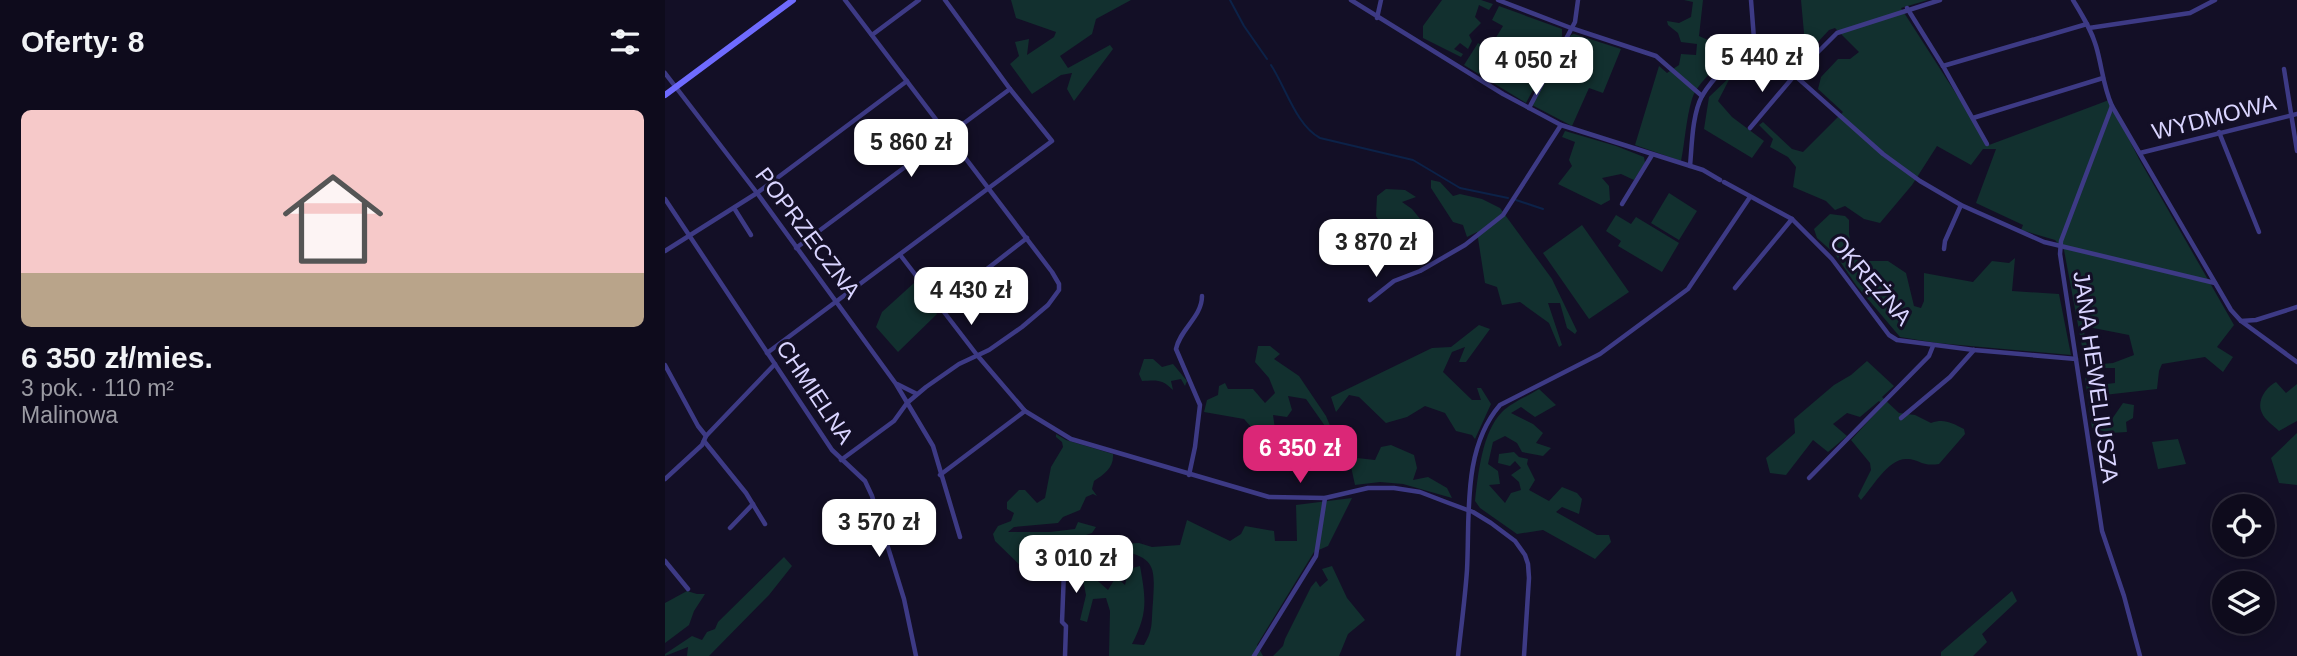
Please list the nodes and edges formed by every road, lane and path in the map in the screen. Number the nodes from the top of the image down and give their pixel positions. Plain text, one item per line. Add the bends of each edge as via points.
1 (793, 0) edge
2 (845, 0) edge
3 (919, 0) edge
4 (945, 0) edge
5 (1351, 0) edge
6 (1381, 0) edge
7 (1498, 0) edge
8 (1578, 0) edge
9 (1751, 0) edge
10 (1936, 0) edge
11 (2073, 0) edge
12 (2215, 0) edge
13 (1907, 8) junction
14 (1377, 18) junction
15 (2088, 26) junction
16 (1571, 28) junction
17 (872, 35) junction
18 (1754, 39) junction
19 (1943, 65) junction
20 (2284, 69) dead end
21 (665, 72) edge
22 (1794, 76) junction
23 (2103, 78) junction
24 (907, 81) junction
25 (676, 87) junction
26 (1010, 89) junction
27 (665, 95) edge
28 (1702, 96) junction
29 (2112, 106) junction
30 (1529, 107) junction
31 (2297, 114) edge
32 (2290, 116) junction
33 (1973, 118) junction
34 (1561, 125) junction
35 (1750, 128) dead end
36 (2219, 132) junction
37 (949, 135) junction
38 (1987, 144) dead end
39 (2297, 151) edge
40 (2140, 153) junction
41 (1652, 155) junction
42 (1690, 166) junction
43 (989, 188) junction
44 (757, 193) junction
45 (1750, 197) junction
46 (665, 199) edge
47 (1622, 204) dead end
48 (1961, 205) junction
49 (734, 208) junction
50 (1792, 219) junction
51 (2259, 232) dead end
52 (751, 235) dead end
53 (689, 236) junction
54 (1027, 239) junction
55 (2060, 247) junction
56 (796, 248) junction
57 (1944, 249) dead end
58 (665, 251) edge
59 (901, 256) junction
60 (2215, 283) junction
61 (1735, 288) dead end
62 (1202, 296) dead end
63 (1370, 300) dead end
64 (838, 303) junction
65 (939, 306) junction
66 (2297, 307) edge
67 (2241, 321) junction
68 (1933, 346) junction
69 (1975, 350) junction
70 (767, 353) junction
71 (977, 355) junction
72 (2076, 359) junction
73 (2297, 362) edge
74 (665, 365) edge
75 (775, 365) junction
76 (897, 384) junction
77 (917, 394) junction
78 (907, 403) junction
79 (1025, 411) junction
80 (1901, 418) dead end
81 (705, 439) junction
82 (841, 460) junction
83 (940, 475) junction
84 (1189, 475) junction
85 (1809, 478) dead end
86 (665, 479) edge
87 (1325, 498) junction
88 (753, 504) junction
89 (1468, 510) junction
90 (765, 524) dead end
91 (730, 528) dead end
92 (960, 537) dead end
93 (665, 561) edge
94 (1064, 572) dead end
95 (688, 589) dead end
96 (916, 656) edge
97 (1065, 656) edge
98 (1254, 656) edge
99 (1458, 656) edge
100 (1524, 656) edge
101 (2140, 656) edge

1 - 25 main road
2 - 17 street
3 - 17 street
4 - 26 street
5 - 14 street, OKRĘŻNA
6 - 14 street
7 - 16 street
8 - 16 street
9 - 18 street
10 - 13 street
11 - 15 street
12 - 15 street via 2190,13
13 - 19 street
13 - 22 street via 1837,33
14 - 30 street, OKRĘŻNA
15 - 19 street
15 - 23 street
16 - 28 street via 1656,56
16 - 30 street
17 - 24 street
18 - 22 street
18 - 28 street
19 - 33 street
20 - 32 street
21 - 25 street, POPRZECZNA
22 - 35 street
22 - 48 street via 1883,154
23 - 29 street
23 - 33 street
24 - 37 street
24 - 44 street
25 - 27 main road
25 - 44 street, POPRZECZNA
26 - 37 street
26 - 43 street via 1052,141
28 - 42 street
29 - 40 street
29 - 55 street, JANA HEWELIUSZA
30 - 34 street, OKRĘŻNA
31 - 32 street, WYDMOWA
32 - 36 street, WYDMOWA
32 - 39 street
33 - 38 street
34 - 41 street, OKRĘŻNA
34 - 63 street via 1503,215 1465,245 1395,281
36 - 40 street, WYDMOWA
36 - 51 street
37 - 43 street
37 - 56 street
40 - 60 street
41 - 42 street, OKRĘŻNA
41 - 47 street
42 - 45 street, OKRĘŻNA
43 - 54 street
43 - 59 street
44 - 49 street
44 - 56 street, POPRZECZNA
45 - 50 street, OKRĘŻNA
45 - 89 street via 1688,289 1600,354 1500,405 1490,416 1473,465
46 - 53 street, CHMIELNA
48 - 55 street
48 - 57 street
49 - 52 street
49 - 53 street
50 - 61 street
50 - 68 street, OKRĘŻNA via 1832,259 1889,335
53 - 58 street
53 - 70 street, CHMIELNA
54 - 65 street
54 - 71 street via 1059,284 1057,295 1021,327
55 - 60 street
55 - 72 street, JANA HEWELIUSZA
56 - 64 street, POPRZECZNA
59 - 64 street
59 - 65 street
60 - 67 street
62 - 84 street via 1202,305 1176,349 1201,405
64 - 70 street
64 - 76 street, POPRZECZNA
65 - 71 street
66 - 67 street
67 - 73 street
68 - 69 street, OKRĘŻNA
68 - 85 street via 1929,356
69 - 72 street, OKRĘŻNA
69 - 80 street
70 - 75 street, CHMIELNA
71 - 77 street
71 - 79 street
72 - 101 street, JANA HEWELIUSZA via 2102,531
74 - 81 street
75 - 81 street
75 - 82 street, CHMIELNA
76 - 77 street
76 - 78 street, POPRZECZNA
77 - 78 street
78 - 82 street via 894,421
78 - 83 street, POPRZECZNA via 933,446
79 - 83 street
79 - 84 street via 1071,439
81 - 86 street
81 - 88 street
82 - 96 street, CHMIELNA via 865,481 872,496 902,590
83 - 92 street, POPRZECZNA
84 - 87 street via 1269,497
87 - 89 street via 1368,488 1394,488 1420,492
87 - 98 street via 1315,556
88 - 90 street
88 - 91 street
89 - 99 street
89 - 100 street via 1515,541 1525,555 1529,578
93 - 95 street
94 - 97 street

